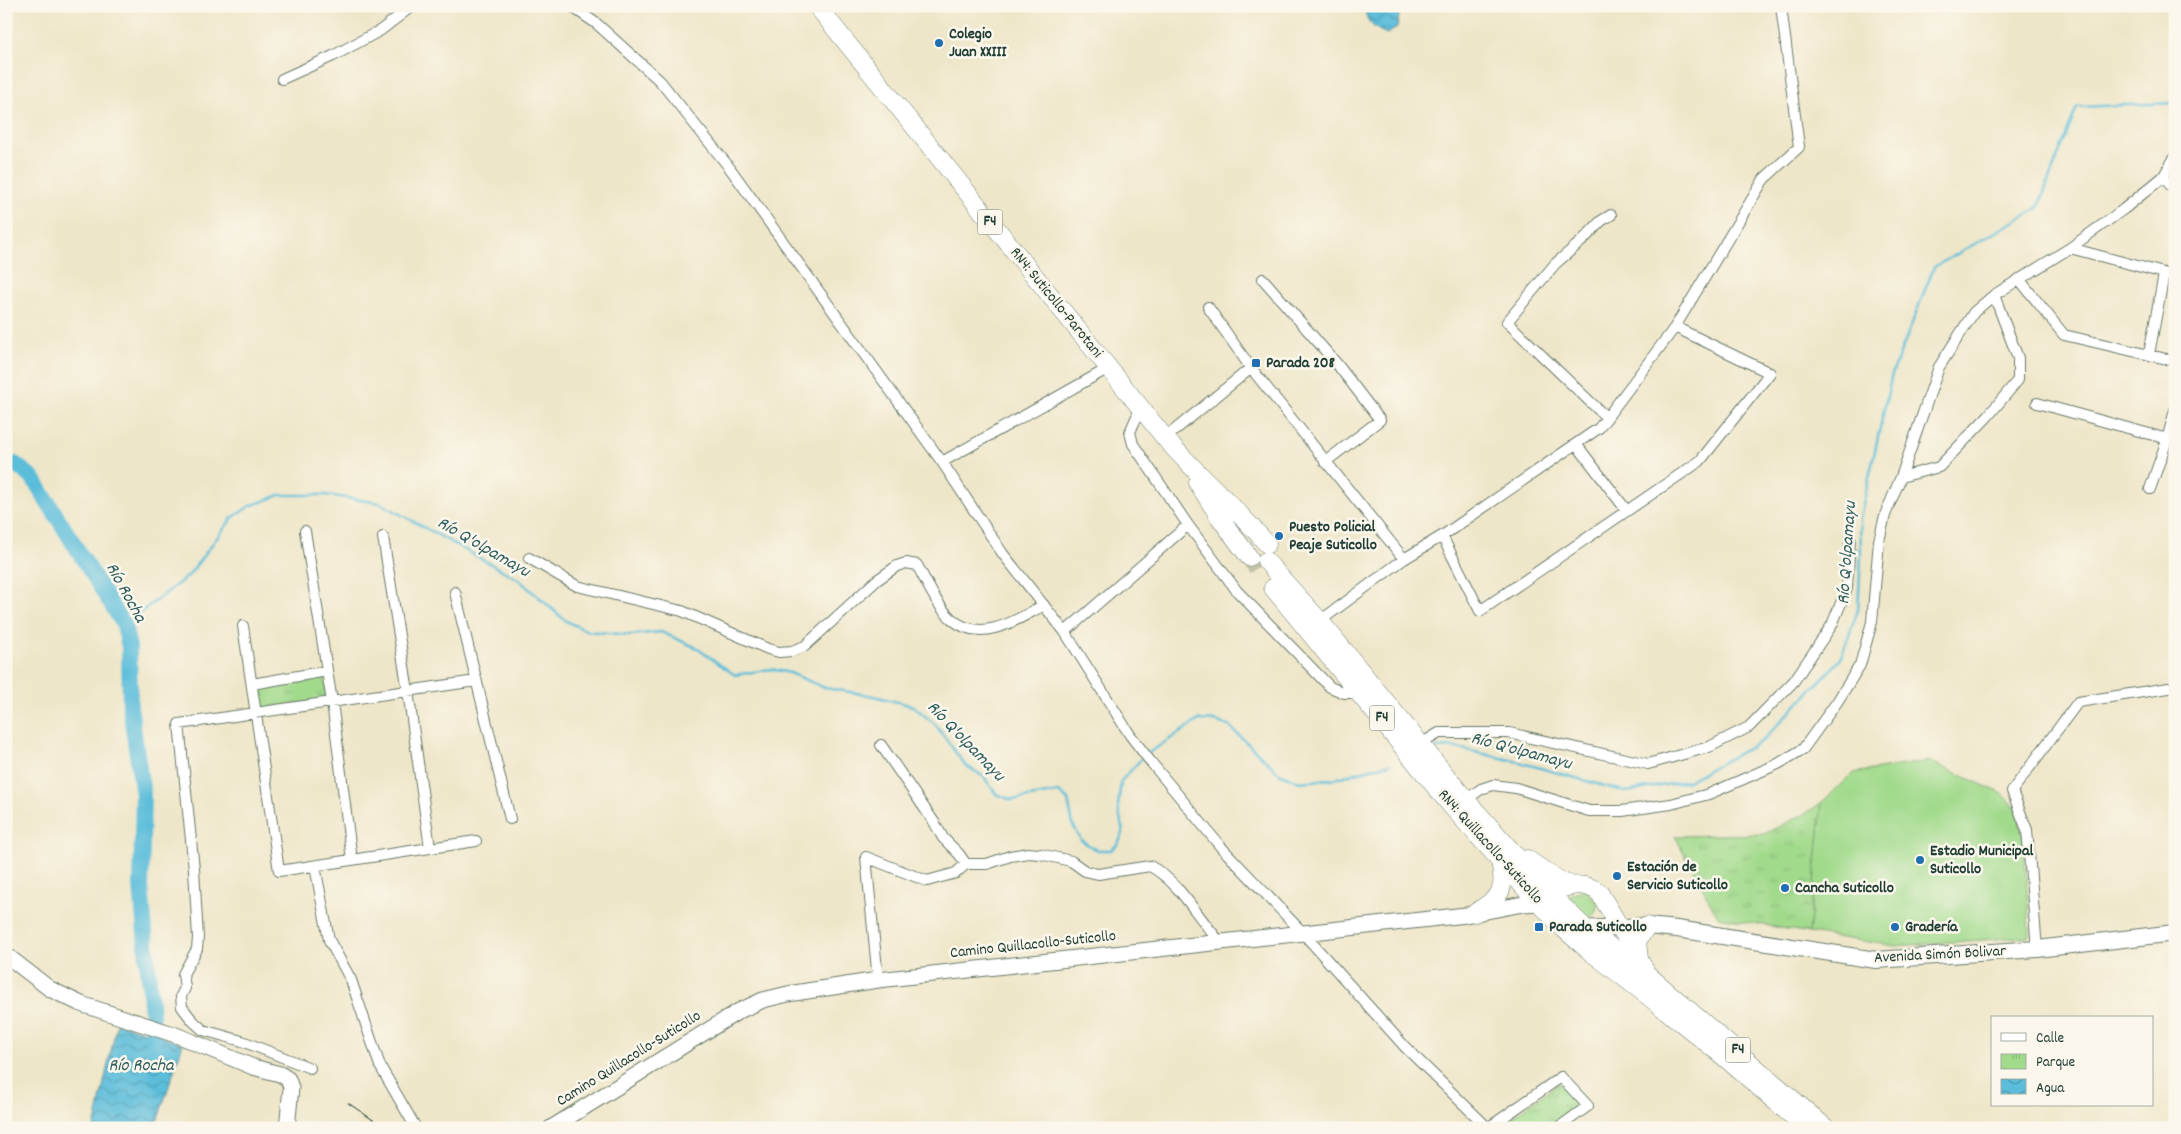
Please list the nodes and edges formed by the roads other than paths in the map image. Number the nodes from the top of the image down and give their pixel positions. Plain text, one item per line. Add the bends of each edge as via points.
1 (412, 6) edge
2 (571, 6) edge
3 (817, 6) edge
4 (1781, 6) edge
5 (282, 78) dead end
6 (2175, 156) edge
7 (2163, 178) junction
8 (2175, 190) edge
9 (1610, 215) dead end
10 (2070, 248) junction
11 (2169, 275) edge
12 (1263, 279) dead end
13 (2019, 279) junction
14 (1994, 295) junction
15 (1208, 308) dead end
16 (1675, 327) junction
17 (2149, 354) junction
18 (2175, 361) edge
19 (1107, 368) junction
20 (1251, 368) junction
21 (2037, 403) dead end
22 (1141, 407) junction
23 (2175, 410) edge
24 (1607, 418) junction
25 (1165, 438) junction
26 (2171, 441) edge
27 (1576, 444) junction
28 (1183, 459) junction
29 (942, 462) junction
30 (1325, 462) junction
31 (1901, 477) junction
32 (2150, 489) dead end
33 (1627, 511) junction
34 (1188, 525) junction
35 (305, 531) dead end
36 (1442, 536) junction
37 (383, 537) dead end
38 (1850, 539) dead end
39 (1262, 556) junction
40 (529, 558) dead end
41 (1404, 559) junction
42 (456, 592) dead end
43 (1044, 605) junction
44 (1320, 621) junction
45 (243, 626) dead end
46 (1065, 632) junction
47 (327, 672) junction
48 (476, 681) junction
49 (252, 684) junction
50 (2175, 687) edge
51 (408, 691) junction
52 (1361, 693) junction
53 (332, 702) junction
54 (256, 714) junction
55 (881, 745) dead end
56 (1420, 745) junction
57 (1466, 800) junction
58 (510, 819) dead end
59 (476, 841) dead end
60 (1502, 842) junction
61 (430, 848) junction
62 (352, 860) junction
63 (1500, 861) junction
64 (966, 864) junction
65 (315, 866) junction
66 (1570, 885) junction
67 (1544, 899) junction
68 (1609, 906) junction
69 (1475, 913) junction
70 (1618, 926) junction
71 (1648, 926) junction
72 (1585, 928) junction
73 (1565, 930) junction
74 (1302, 932) junction
75 (2175, 933) edge
76 (1220, 942) junction
77 (2037, 949) junction
78 (6, 955) edge
79 (1644, 967) junction
80 (878, 980) junction
81 (310, 1068) dead end
82 (287, 1128) edge
83 (416, 1128) edge
84 (551, 1128) edge
85 (1488, 1128) edge
86 (1558, 1128) edge
87 (1806, 1128) edge
88 (1826, 1128) edge

1 - 5 street via 381,30
2 - 29 street via 597,24 660,81 729,167
3 - 19 highway, RN4: Suticollo-Parotani / F4
4 - 16 street via 1799,147 1764,179
6 - 7 street
7 - 8 street
7 - 10 street
9 - 24 street via 1600,220 1555,264 1507,322
10 - 11 street
10 - 13 street
11 - 17 street
12 - 30 street via 1337,364 1380,420
13 - 14 street
13 - 17 street via 2064,335
14 - 31 street via 1974,312 1938,367
14 - 31 street via 2018,358 2018,380 1939,468
15 - 20 street
16 - 24 street
16 - 33 street via 1770,374 1700,461
17 - 18 street
19 - 22 highway, RN4: Suticollo-Parotani / F4
19 - 29 street
20 - 25 street
20 - 30 street
21 - 26 street
22 - 25 highway, RN4: Suticollo-Parotani / F4
22 - 34 street via 1130,432 1133,444
23 - 26 street
24 - 27 street via 1599,428
25 - 28 highway, RN4: Suticollo-Parotani / F4
26 - 32 street
27 - 33 street
27 - 36 street
28 - 39 highway, RN4: Suticollo-Parotani / F4
28 - 39 highway, RN4: Suticollo-Parotani / F4 via 1220,518
29 - 43 street via 1003,554
30 - 41 street
31 - 57 street via 1885,515 1879,541 1872,622 1860,665 1838,702 1803,749 1778,764 1709,794 1671,804 1622,811 1589,811 1516,788 1493,785
33 - 36 street via 1480,611
34 - 46 street
34 - 52 street via 1237,591 1330,687 1344,693
35 - 47 street
36 - 41 street
37 - 51 street
38 - 56 street via 1847,588 1832,625 1794,682 1749,727 1709,746 1648,764 1510,733 1439,733
39 - 44 highway, RN4: Quillacollo-Suticollo / F4
39 - 52 highway, RN4: Quillacollo-Suticollo / F4
40 - 43 street via 577,586 682,612 753,644 779,652 806,646 877,580 906,563 917,565 948,616 967,629 996,628
41 - 44 street
42 - 48 street
43 - 46 street
44 - 56 highway, RN4: Quillacollo-Suticollo / F4
45 - 49 street
46 - 74 street via 1150,761 1220,846
47 - 49 street
47 - 53 street
48 - 51 street
48 - 58 street
49 - 54 street
50 - 77 street via 2078,702 2012,791 2027,830
51 - 53 street
51 - 61 street
52 - 63 highway, RN4: Quillacollo-Suticollo / F4
53 - 54 street
53 - 62 street
54 - 65 street via 279,871
54 - 81 street via 179,724 198,938 197,949 183,974 182,1007 204,1030
55 - 64 street via 943,838
56 - 57 highway, RN4: Quillacollo-Suticollo / F4
57 - 60 highway, RN4: Quillacollo-Suticollo / F4
59 - 61 street
60 - 66 highway
60 - 67 highway, RN4: Quillacollo-Suticollo / F4
61 - 62 street
62 - 65 street
63 - 67 highway, RN4: Quillacollo-Suticollo / F4
63 - 69 highway via 1503,887 1492,902
64 - 76 street via 987,864 1028,853 1071,861 1085,871 1098,874 1150,866 1178,889
64 - 80 street via 956,874 927,881 866,857
65 - 83 street via 329,940 351,980 380,1066
66 - 67 highway
66 - 68 highway via 1589,886 1599,892
67 - 69 main road, Camino Quillacollo-Suticollo
67 - 72 highway, RN4: Quillacollo-Suticollo / F4
67 - 73 highway, RN4: Quillacollo-Suticollo / F4
68 - 70 highway
68 - 71 main road, Avenida Simón Bolivar
69 - 74 main road, Camino Quillacollo-Suticollo
70 - 71 main road, Avenida Simón Bolivar
70 - 72 main road, Avenida Simón Bolivar
70 - 79 highway
71 - 77 main road, Avenida Simón Bolivar via 1876,960
71 - 79 highway via 1637,940
72 - 73 main road, Avenida Simón Bolivar
72 - 79 highway, RN4: Quillacollo-Suticollo / F4
73 - 87 highway, RN4: Quillacollo-Suticollo / F4 via 1723,1056
74 - 76 main road, Camino Quillacollo-Suticollo
74 - 85 street via 1406,1048
75 - 77 main road, Avenida Simón Bolivar
76 - 80 main road, Camino Quillacollo-Suticollo
78 - 82 main road via 50,989 81,1004 280,1074 288,1079 291,1088
79 - 88 highway, RN4: Quillacollo-Suticollo / F4
80 - 84 main road, Camino Quillacollo-Suticollo via 763,1000 739,1011
85 - 86 street via 1561,1077 1588,1106

